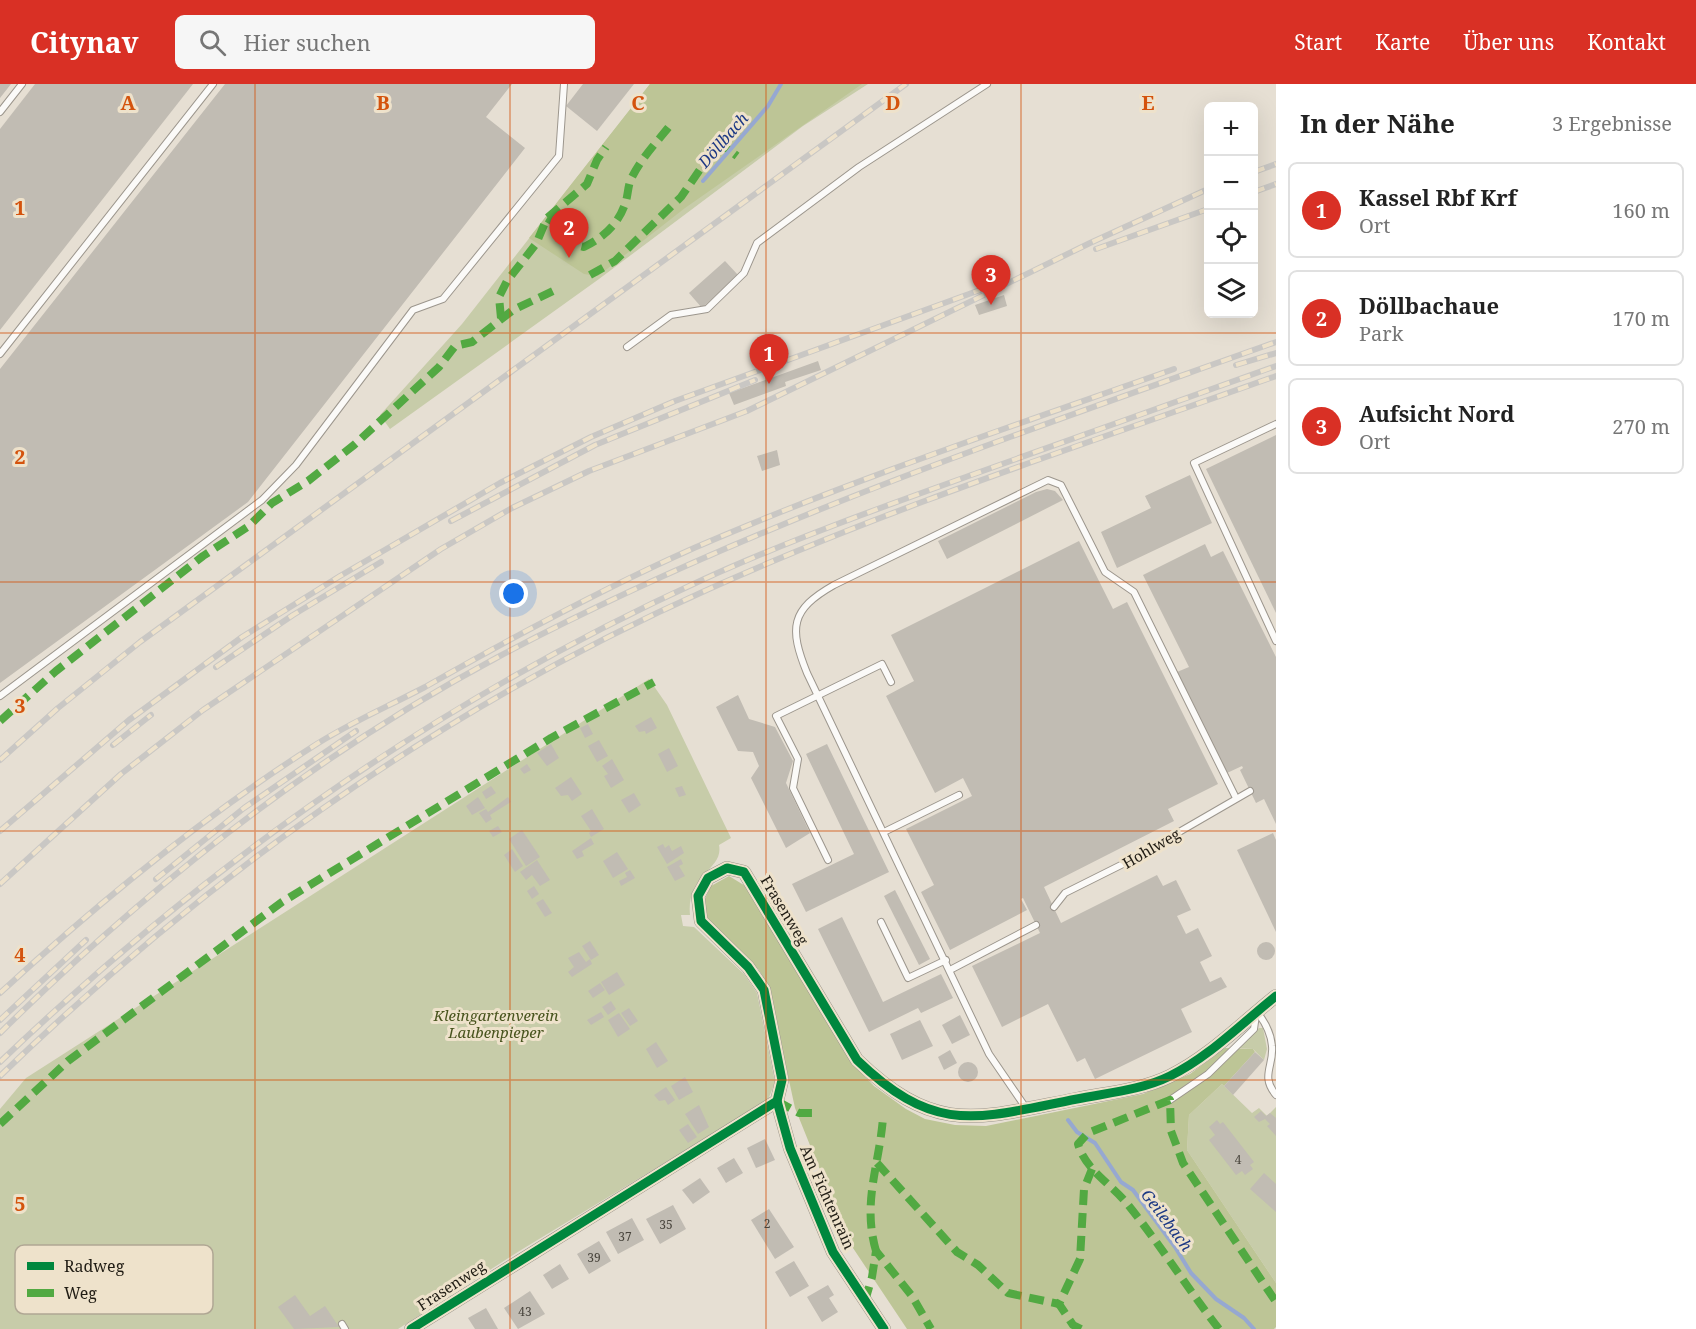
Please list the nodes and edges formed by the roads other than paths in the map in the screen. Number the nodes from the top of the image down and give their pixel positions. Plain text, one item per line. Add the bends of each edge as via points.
1 (22, 84) edge
2 (213, 84) edge
3 (564, 84) edge
4 (987, 84) edge
5 (0, 112) edge
6 (627, 347) dead end
7 (0, 354) edge
8 (1276, 424) edge
9 (1276, 641) edge
10 (891, 682) dead end
11 (817, 694) junction
12 (0, 696) edge
13 (1250, 791) dead end
14 (959, 795) dead end
15 (1236, 798) junction
16 (884, 832) junction
17 (828, 860) dead end
18 (1053, 907) dead end
19 (881, 922) dead end
20 (1036, 926) dead end
21 (946, 960) junction
22 (950, 970) junction
23 (1276, 996) edge
24 (1257, 1011) junction
25 (1276, 1095) edge
26 (1170, 1100) dead end
27 (777, 1101) junction
28 (1027, 1109) junction
29 (411, 1329) edge
30 (884, 1329) edge

1 - 5 lane
2 - 7 lane
3 - 12 lane via 559,156 443,299 413,310 296,465 262,500
4 - 6 lane via 859,167 757,243 744,273 707,309 671,315
8 - 9 lane via 1194,463
10 - 11 lane via 882,664
11 - 15 lane via 796,647 794,628 811,598 1048,480 1055,481 1061,484 1105,572 1134,592
11 - 16 lane
11 - 17 lane via 776,716 798,759 793,788
13 - 15 lane, Hohlweg
14 - 16 lane
15 - 18 lane, Hohlweg via 1129,861 1065,893
16 - 21 lane
19 - 21 lane via 908,978
20 - 22 lane
21 - 22 lane
22 - 28 lane via 989,1054
23 - 24 street, Frasenweg
24 - 25 lane via 1266,1023 1272,1046 1268,1076
24 - 26 lane via 1254,1029 1208,1074
24 - 28 street, Frasenweg via 1194,1062 1168,1077 1138,1087
27 - 28 street, Frasenweg via 782,1080 764,990 748,967 701,921 698,896 708,878 727,868 744,872 857,1060 879,1081 913,1104 959,1117
27 - 29 street, Frasenweg
27 - 30 street, Am Fichtenrain via 789,1148 833,1252

